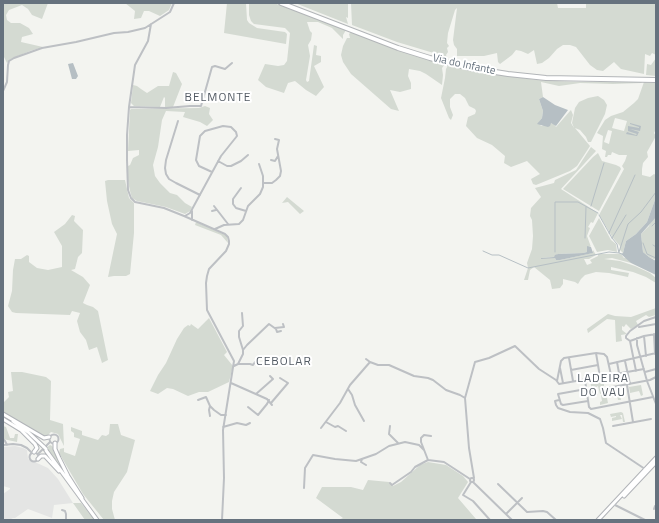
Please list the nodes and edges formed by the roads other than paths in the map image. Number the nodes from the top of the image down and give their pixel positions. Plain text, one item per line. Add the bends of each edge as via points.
1 (174, 3) edge
2 (281, 3) edge
3 (289, 3) edge
4 (152, 24) junction
5 (232, 63) dead end
6 (634, 79) junction
7 (656, 79) edge
8 (3, 91) edge
9 (129, 107) junction
10 (178, 122) dead end
11 (275, 139) dead end
12 (248, 155) dead end
13 (278, 156) junction
14 (270, 160) dead end
15 (218, 161) junction
16 (259, 164) dead end
17 (212, 172) junction
18 (264, 183) junction
19 (241, 188) dead end
20 (200, 195) junction
21 (214, 206) dead end
22 (192, 210) junction
23 (212, 210) dead end
24 (216, 210) junction
25 (246, 211) junction
26 (185, 216) junction
27 (192, 220) junction
28 (228, 224) junction
29 (224, 225) junction
30 (214, 229) junction
31 (221, 232) junction
32 (242, 313) dead end
33 (656, 317) edge
34 (283, 324) dead end
35 (656, 324) edge
36 (266, 327) junction
37 (637, 327) junction
38 (275, 328) junction
39 (267, 330) dead end
40 (281, 331) dead end
41 (655, 334) edge
42 (644, 336) junction
43 (637, 338) junction
44 (630, 341) junction
45 (243, 350) junction
46 (596, 353) junction
47 (655, 353) edge
48 (646, 356) junction
49 (641, 357) junction
50 (569, 358) junction
51 (366, 359) dead end
52 (633, 359) junction
53 (625, 361) junction
54 (255, 362) dead end
55 (370, 362) junction
56 (617, 362) junction
57 (238, 364) junction
58 (609, 364) junction
59 (598, 365) junction
60 (234, 366) junction
61 (560, 368) junction
62 (656, 369) edge
63 (571, 370) junction
64 (645, 370) junction
65 (636, 371) junction
66 (627, 372) junction
67 (619, 373) junction
68 (611, 375) junction
69 (270, 376) dead end
70 (600, 377) junction
71 (656, 377) edge
72 (280, 378) dead end
73 (584, 380) junction
74 (557, 381) junction
75 (573, 381) junction
76 (647, 381) junction
77 (231, 383) junction
78 (563, 383) junction
79 (630, 384) junction
80 (627, 385) junction
81 (607, 388) dead end
82 (348, 389) junction
83 (586, 389) junction
84 (256, 394) junction
85 (653, 397) junction
86 (465, 398) junction
87 (198, 400) dead end
88 (268, 400) junction
89 (559, 400) junction
90 (588, 401) junction
91 (629, 401) junction
92 (656, 404) edge
93 (566, 405) junction
94 (210, 406) junction
95 (248, 407) dead end
96 (566, 411) junction
97 (3, 416) edge
98 (210, 416) dead end
99 (226, 416) junction
100 (651, 419) dead end
101 (364, 421) dead end
102 (326, 422) junction
103 (633, 422) junction
104 (250, 423) dead end
105 (390, 426) dead end
106 (614, 426) dead end
107 (223, 427) junction
108 (321, 428) dead end
109 (346, 431) dead end
110 (431, 436) dead end
111 (49, 437) junction
112 (3, 439) edge
113 (50, 442) junction
114 (55, 443) junction
115 (398, 444) junction
116 (3, 445) edge
117 (7, 445) junction
118 (424, 450) junction
119 (33, 453) junction
120 (38, 454) junction
121 (656, 458) edge
122 (38, 459) junction
123 (362, 459) junction
124 (428, 460) junction
125 (656, 462) edge
126 (366, 465) dead end
127 (646, 470) junction
128 (472, 480) junction
129 (390, 483) dead end
130 (498, 484) dead end
131 (304, 488) dead end
132 (522, 498) dead end
133 (517, 503) junction
134 (615, 506) junction
135 (62, 510) dead end
136 (92, 513) junction
137 (506, 514) junction
138 (66, 520) edge
139 (97, 520) edge
140 (222, 520) edge
141 (490, 520) edge
142 (512, 520) edge
143 (556, 520) edge
144 (600, 520) edge
145 (645, 520) edge

1 - 4 street via 170,12
2 - 6 highway, Via do Infante via 398,48 465,66 546,78
3 - 6 highway, Via do Infante via 404,47 469,65 539,75
4 - 8 street via 128,32 42,48 14,58 8,65
4 - 9 street via 148,41 135,65
5 - 9 street via 226,69 212,67 201,106
6 - 7 highway, Via do Infante
9 - 26 street via 127,160 128,190 131,198 135,202 164,208
10 - 20 street via 166,160 166,174 169,179
11 - 13 street via 279,140
12 - 15 street via 231,166
13 - 14 street via 275,161
13 - 18 street via 280,176 272,182
15 - 17 street
15 - 17 street via 237,136 230,127 205,131 200,136 196,160 199,166
16 - 18 street
17 - 20 street
18 - 25 street via 260,194
19 - 25 street via 233,199 233,204 236,208
20 - 22 street
21 - 24 street
22 - 26 street
22 - 27 street
23 - 24 street
24 - 28 street
25 - 28 street via 239,224
26 - 27 street
27 - 30 street
28 - 29 street
29 - 30 street
29 - 31 street
30 - 31 street
31 - 60 street via 228,237 229,244 206,276 207,310 232,356
32 - 45 street via 243,326 239,331 239,337
33 - 37 street
34 - 38 street via 284,327
35 - 37 street
36 - 38 street via 269,324
36 - 39 street
36 - 45 street
37 - 44 street via 626,336
38 - 40 street via 277,332
41 - 42 street
41 - 47 street
42 - 43 street
42 - 48 street
43 - 44 street
43 - 49 street
44 - 52 street
45 - 57 street
46 - 50 street
46 - 58 street via 608,357
46 - 59 street
47 - 48 street
48 - 49 street
49 - 52 street
49 - 64 street
50 - 61 street via 561,361
50 - 63 street
51 - 55 street
52 - 53 street
52 - 65 street
53 - 56 street
53 - 66 street
54 - 57 street via 253,366
55 - 82 street
55 - 86 street via 390,365 414,376 428,378
56 - 58 street
56 - 67 street
57 - 60 street
58 - 68 street
59 - 63 street
59 - 70 street
60 - 77 street
61 - 74 street
61 - 78 street
62 - 64 street
63 - 75 street
64 - 65 street
64 - 76 street
65 - 66 street
66 - 67 street
66 - 79 street
67 - 68 street
68 - 70 street
69 - 84 street via 273,379
70 - 73 street
71 - 76 street
72 - 88 street via 288,383 272,404
73 - 75 street
73 - 83 street
74 - 78 street via 559,384
74 - 86 street via 539,369 515,346 475,362
75 - 78 street
76 - 79 street
76 - 85 street
77 - 84 street
77 - 99 street
79 - 80 street
80 - 81 street
80 - 91 street
82 - 101 street
82 - 102 street
83 - 89 street via 558,394
83 - 90 street
84 - 88 street
85 - 91 street
85 - 92 street
86 - 128 street
87 - 94 street via 206,397
88 - 95 street via 258,415
89 - 93 street via 561,404
89 - 96 street via 556,401 557,407
90 - 91 street via 591,409
90 - 93 street
91 - 103 street
93 - 96 street
94 - 98 street
94 - 99 street
96 - 127 street via 588,413 600,419 606,443
97 - 111 main road via 44,438
97 - 119 main road via 36,444 37,448
97 - 136 main road via 44,448
99 - 107 street
100 - 103 street
102 - 108 street
102 - 109 street
103 - 106 street
104 - 107 street
105 - 115 street via 389,434
107 - 140 street
110 - 118 street via 422,436
111 - 113 street
111 - 114 street via 56,436 58,439
112 - 117 street
113 - 114 street
113 - 120 street
114 - 136 main road via 55,449 64,468
115 - 118 street via 414,443
115 - 123 street
116 - 117 street
117 - 119 street via 21,445
118 - 124 street
119 - 120 street
119 - 122 street via 30,456 32,460
120 - 122 street
121 - 127 main road
122 - 136 main road via 45,456 60,471
123 - 126 street via 361,462
123 - 131 street via 353,461 314,454 305,468
124 - 128 street via 444,462
124 - 129 street via 392,485
125 - 134 main road
127 - 144 main road
128 - 137 street
128 - 141 street via 463,494
130 - 133 street
132 - 133 street
133 - 137 street
133 - 143 street via 527,512 547,512
134 - 144 main road
134 - 145 street
135 - 138 street via 65,511
136 - 139 main road
137 - 142 street

